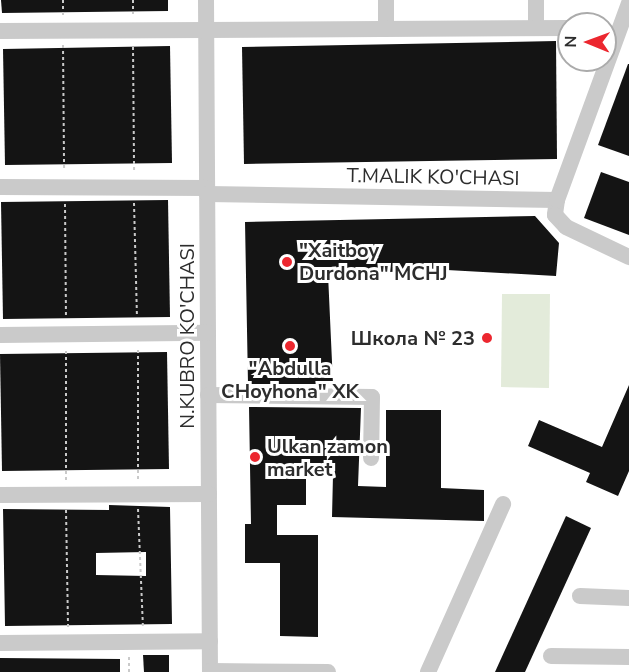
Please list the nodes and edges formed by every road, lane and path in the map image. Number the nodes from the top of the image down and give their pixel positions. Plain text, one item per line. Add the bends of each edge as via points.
1 (206, 0) edge
2 (386, 0) edge
3 (536, 0) edge
4 (629, 3) edge
5 (617, 21) edge
6 (387, 28) junction
7 (536, 28) junction
8 (557, 28) edge
9 (207, 30) junction
10 (0, 31) edge
11 (598, 72) edge
12 (0, 187) edge
13 (207, 191) junction
14 (557, 200) junction
15 (629, 257) edge
16 (208, 333) junction
17 (0, 335) edge
18 (208, 394) junction
19 (371, 458) dead end
20 (0, 495) edge
21 (209, 495) junction
22 (503, 504) dead end
23 (580, 596) dead end
24 (629, 598) edge
25 (210, 641) junction
26 (0, 643) edge
27 (551, 656) dead end
28 (629, 657) edge
29 (210, 672) edge
30 (323, 672) edge
31 (428, 672) edge

1 - 9 street, N.KUBRO KO'CHASI
2 - 6 street
3 - 7 street
4 - 5 street
6 - 7 street
6 - 9 street
7 - 8 street
9 - 10 street
9 - 13 street, N.KUBRO KO'CHASI
11 - 14 street
12 - 13 street, T.MALIK KO'CHASI
13 - 14 street, T.MALIK KO'CHASI
13 - 16 street, N.KUBRO KO'CHASI
14 - 15 street via 555,215 566,227
16 - 17 street
16 - 18 street, N.KUBRO KO'CHASI
18 - 19 street via 372,397
18 - 21 street, N.KUBRO KO'CHASI
20 - 21 street
21 - 25 street, N.KUBRO KO'CHASI
22 - 31 street
23 - 24 street
25 - 26 street
25 - 29 street, N.KUBRO KO'CHASI
27 - 28 street
29 - 30 street, N.KUBRO KO'CHASI

